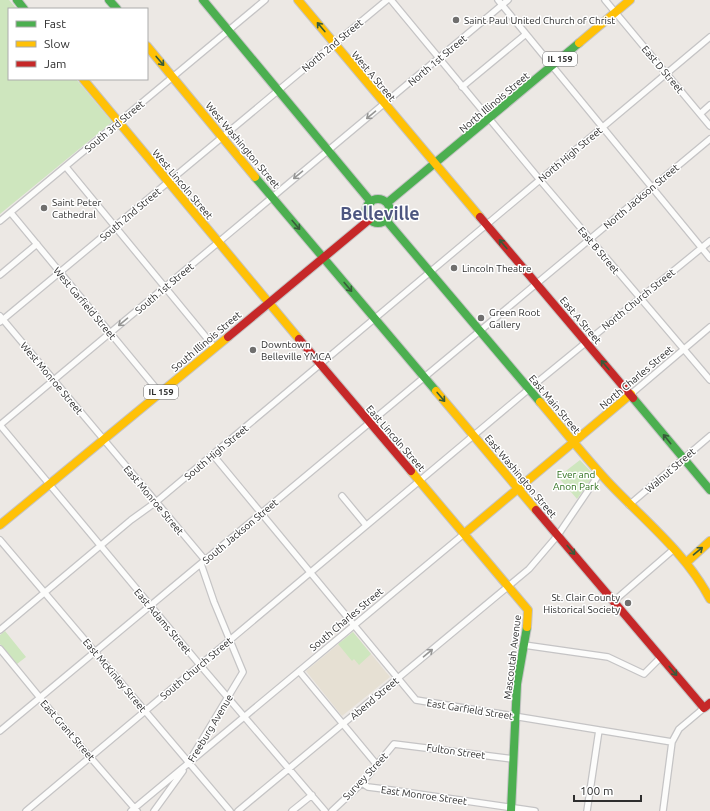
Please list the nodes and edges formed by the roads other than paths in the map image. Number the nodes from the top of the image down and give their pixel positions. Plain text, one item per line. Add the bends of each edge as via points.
1 (17, 0) edge
2 (109, 0) edge
3 (203, 0) edge
4 (265, 0) edge
5 (298, 0) edge
6 (387, 0) edge
7 (392, 0) edge
8 (498, 0) edge
9 (508, 0) edge
10 (605, 0) edge
11 (630, 0) edge
12 (502, 5) junction
13 (23, 8) edge
14 (115, 8) edge
15 (615, 12) junction
16 (228, 30) junction
17 (526, 34) junction
18 (710, 37) edge
19 (334, 43) junction
20 (148, 47) edge
21 (439, 58) junction
22 (552, 66) junction
23 (666, 74) junction
24 (173, 77) junction
25 (84, 80) edge
26 (462, 87) junction
27 (278, 90) junction
28 (384, 104) junction
29 (710, 105) edge
30 (700, 114) junction
31 (489, 119) junction
32 (119, 122) junction
33 (710, 126) edge
34 (602, 127) junction
35 (222, 137) junction
36 (710, 139) edge
37 (328, 150) junction
38 (435, 165) junction
39 (66, 167) junction
40 (540, 180) junction
41 (168, 182) junction
42 (652, 187) junction
43 (273, 197) junction
44 (371, 202) junction
45 (388, 203) junction
46 (10, 213) junction
47 (370, 219) junction
48 (386, 220) junction
49 (0, 222) edge
50 (486, 224) junction
51 (115, 226) junction
52 (590, 239) junction
53 (710, 241) edge
54 (219, 242) junction
55 (37, 244) junction
56 (702, 248) junction
57 (323, 258) junction
58 (710, 258) edge
59 (60, 272) junction
60 (430, 272) junction
61 (0, 275) edge
62 (536, 284) junction
63 (165, 287) junction
64 (640, 298) junction
65 (268, 303) junction
66 (1, 319) edge
67 (375, 319) junction
68 (710, 328) edge
69 (480, 331) junction
70 (110, 333) junction
71 (586, 342) junction
72 (214, 348) junction
73 (684, 349) junction
74 (321, 364) junction
75 (425, 378) junction
76 (54, 380) junction
77 (710, 380) edge
78 (529, 389) junction
79 (160, 393) junction
80 (631, 394) junction
81 (370, 423) junction
82 (0, 425) edge
83 (474, 435) junction
84 (710, 436) edge
85 (104, 440) junction
86 (574, 442) junction
87 (213, 455) junction
88 (683, 458) junction
89 (600, 473) junction
90 (420, 480) junction
91 (50, 484) junction
92 (518, 488) junction
93 (710, 490) edge
94 (342, 496) dead end
95 (156, 502) junction
96 (629, 505) junction
97 (261, 514) junction
98 (0, 525) edge
99 (366, 525) junction
100 (465, 533) junction
101 (558, 535) junction
102 (0, 540) edge
103 (710, 541) edge
104 (100, 546) junction
105 (674, 549) junction
106 (203, 562) junction
107 (687, 562) junction
108 (310, 572) junction
109 (509, 585) junction
110 (45, 592) junction
111 (710, 599) edge
112 (614, 601) junction
113 (150, 606) junction
114 (354, 625) junction
115 (0, 630) edge
116 (230, 640) junction
117 (524, 645) junction
118 (0, 649) edge
119 (94, 652) junction
120 (661, 657) junction
121 (200, 665) junction
122 (299, 671) junction
123 (398, 678) junction
124 (228, 697) junction
125 (40, 698) junction
126 (707, 706) edge
127 (145, 711) junction
128 (516, 716) junction
129 (245, 717) junction
130 (343, 724) junction
131 (599, 730) junction
132 (0, 731) edge
133 (672, 742) junction
134 (398, 743) joint
135 (91, 756) junction
136 (513, 759) junction
137 (189, 763) junction
138 (377, 765) junction
139 (290, 768) junction
140 (362, 783) junction
141 (312, 795) junction
142 (511, 809) edge
143 (134, 810) edge
144 (26, 811) edge
145 (154, 811) edge
146 (230, 811) edge
147 (238, 811) edge
148 (292, 811) edge
149 (325, 811) edge
150 (332, 811) edge
151 (535, 811) edge
152 (587, 811) edge
153 (663, 811) edge

1 - 13 main road
2 - 14 main road
3 - 16 main road
4 - 16 street, South 3rd Street
19 -> 5 main road, West A Street
6 - 19 street, North 2nd Street
7 - 21 street, East B Street
8 - 12 street
9 - 12 street, North 1st Street
10 - 15 street, East D Street
11 - 15 main road, North Illinois Street / IL 159
12 - 17 street
12 - 21 street, North 1st Street
15 - 22 main road, North Illinois Street / IL 159
15 - 23 street, East D Street
16 - 24 street, South 3rd Street
16 - 27 main road
17 - 22 street
17 - 26 street
18 - 23 street, North High Street
19 - 27 street, North 2nd Street
19 - 28 main road, West A Street
20 -> 24 main road, West Washington Street
21 - 26 street, East B Street
21 - 28 street, North 1st Street
22 - 31 main road, North Illinois Street / IL 159
22 - 34 street
23 - 30 street, East D Street
23 - 34 street, North High Street
24 - 32 street, South 3rd Street
24 - 35 main road, West Washington Street
25 - 32 main road, West Lincoln Street
26 - 31 street, East B Street
27 - 35 street, South 2nd Street
27 - 37 main road
28 -> 37 street, North 1st Street
28 - 38 main road, West A Street
29 - 30 street
30 - 33 street, East D Street
31 - 38 main road, North Illinois Street / IL 159
31 - 40 street, East B Street
32 - 39 street, South 3rd Street
32 - 41 main road, West Lincoln Street
34 - 40 street, North High Street
34 - 42 street
35 - 41 street, South 2nd Street
35 - 43 main road, West Washington Street
36 - 42 street, North Jackson Street
37 -> 43 street, South 1st Street
37 - 44 main road
38 - 45 main road, North Illinois Street / IL 159
38 - 50 main road, East A Street
39 - 46 street, South 3rd Street
39 - 51 street
40 - 50 street, North High Street
40 - 52 street, East B Street
41 - 51 street, South 2nd Street
41 - 54 main road, West Lincoln Street
42 - 52 street, North Jackson Street
42 - 56 street
43 - 54 street, South 1st Street
43 -> 57 main road, West Washington Street
44 - 45 main road via 380,199
44 - 47 main road via 367,212
45 - 48 main road via 390,211
46 - 49 street, South 3rd Street
46 - 55 street, West Garfield Street
47 - 48 main road via 377,222
47 - 57 main road, South Illinois Street / IL 159
48 - 60 main road, East Main Street
50 - 60 street, North High Street
62 -> 50 main road, East A Street
51 - 59 street, South 2nd Street
51 - 63 street
52 - 62 street, North Jackson Street
52 - 64 street, East B Street
53 - 56 street, North Church Street
54 - 63 street, South 1st Street
54 - 65 main road, West Lincoln Street
55 - 59 street, West Garfield Street
55 - 61 street
56 - 58 street
56 - 64 street, North Church Street
57 - 65 main road, South Illinois Street / IL 159
57 -> 67 main road, East Washington Street
59 - 66 street, South 2nd Street
59 - 70 street, West Garfield Street
60 - 67 street, South High Street
60 - 69 main road, East Main Street
62 - 69 street, North Jackson Street
62 - 71 main road, East A Street
63 -> 70 street, South 1st Street
63 - 72 street
64 - 71 street, North Church Street
64 - 73 street, East B Street
65 - 72 main road, South Illinois Street / IL 159
65 - 74 main road, East Lincoln Street
66 - 76 street, West Monroe Street
67 - 74 street, South High Street
67 - 75 main road, East Washington Street
68 - 73 street, North Charles Street
69 - 75 street, South Jackson Street
69 - 78 main road, East Main Street
70 - 76 street, South 1st Street
70 - 79 street, West Garfield Street
71 - 78 street, North Church Street
80 -> 71 main road, East A Street
72 - 79 main road, South Illinois Street / IL 159
73 - 77 street, East B Street
73 - 80 street, North Charles Street
74 - 81 main road, East Lincoln Street
74 - 87 street, South High Street
75 - 81 street, South Jackson Street
75 -> 83 main road, East Washington Street
76 - 82 street, South 1st Street
76 - 85 street, West Monroe Street
78 - 83 street, South Church Street
78 - 86 main road, East Main Street
79 - 85 main road, South Illinois Street / IL 159
80 - 86 main road, North Charles Street
88 -> 80 main road, East A Street
81 - 90 main road, East Lincoln Street
81 - 97 street, South Jackson Street
82 - 91 street, East Adams Street
83 - 90 street, South Church Street
83 - 92 main road, East Washington Street
84 - 88 street, Walnut Street
85 - 91 main road, South Illinois Street / IL 159
85 - 95 street, East Monroe Street
86 - 89 main road, East Main Street
86 - 92 main road, South Charles Street
87 - 95 street, South High Street
87 - 97 street, East Garfield Street
88 - 93 main road, East A Street
88 - 96 street, Walnut Street
89 - 96 main road, East Main Street
89 - 101 street
90 - 99 street, South Church Street
90 - 100 main road, East Lincoln Street
91 - 98 main road, South Illinois Street / IL 159
91 - 104 street, East Adams Street
92 - 100 main road, South Charles Street
92 - 101 main road, East Washington Street
94 - 99 street
95 - 104 street, South High Street
95 - 106 street, East Monroe Street
96 - 105 main road, East Main Street
97 - 106 street, South Jackson Street
97 - 108 street, East Garfield Street
99 - 108 street, South Church Street
100 - 109 main road, East Lincoln Street
100 - 114 street, South Charles Street
101 - 109 street via 529,569
101 -> 112 main road, East Washington Street
102 - 110 street, East McKinley Street
107 -> 103 main road
104 - 110 street, South High Street
104 - 113 street, East Adams Street
105 - 107 main road, East Main Street
105 - 112 street
106 - 113 street, South Jackson Street
106 - 116 street, East Monroe Street via 214,602
107 - 111 main road, East Main Street
108 - 114 street, East Garfield Street
108 - 116 street, South Church Street
109 - 117 main road, Mascoutah Avenue via 528,610 529,619
123 -> 109 street, Abend Street
110 - 115 street, South High Street
110 - 119 street, East McKinley Street
112 - 120 main road, East Washington Street
113 - 119 street, South Jackson Street
113 - 121 street, East Adams Street
114 - 122 street, South Charles Street
114 - 123 street, East Garfield Street
116 - 121 street, South Church Street
116 - 124 street, Freeburg Avenue via 242,672
117 - 120 street via 608,657 644,674
117 - 128 main road, Mascoutah Avenue
118 - 125 street, East Grant Street
119 - 125 street, South Jackson Street
119 - 127 street, East McKinley Street
120 -> 126 main road, East Washington Street
121 - 124 street, East Adams Street
121 - 127 street, South Church Street
122 - 129 street, South Charles Street
122 - 130 street
123 - 128 street, East Garfield Street via 416,700
123 - 130 street, Abend Street
124 - 129 street, East Adams Street
124 - 137 street, Freeburg Avenue
125 - 132 street, South Jackson Street
125 - 135 street, East Grant Street
126 - 133 street via 679,730
127 - 135 street, South Church Street
127 - 137 street, East McKinley Street
128 - 131 street, East Garfield Street
128 - 136 main road, Mascoutah Avenue
129 - 137 street, South Charles Street
129 - 139 street, East Adams Street
130 - 138 street
130 - 139 street, Abend Street
131 - 133 street, East Garfield Street
131 - 152 street
133 - 153 street
134 - 136 street, Fulton Street
134 - 138 street, Survey Street via 390,748
135 - 143 street, East Grant Street
135 - 144 street, South Church Street
136 - 142 main road, Mascoutah Avenue
137 - 143 street, South Charles Street
137 - 145 street, Freeburg Avenue
137 - 146 street, East McKinley Street
138 - 140 street, Survey Street
139 - 141 street, East Adams Street
139 - 147 street, Abend Street
140 - 142 street, East Monroe Street via 368,787
140 - 150 street, Survey Street
141 - 148 street
141 - 149 street, East Adams Street
142 - 151 street, East Monroe Street

